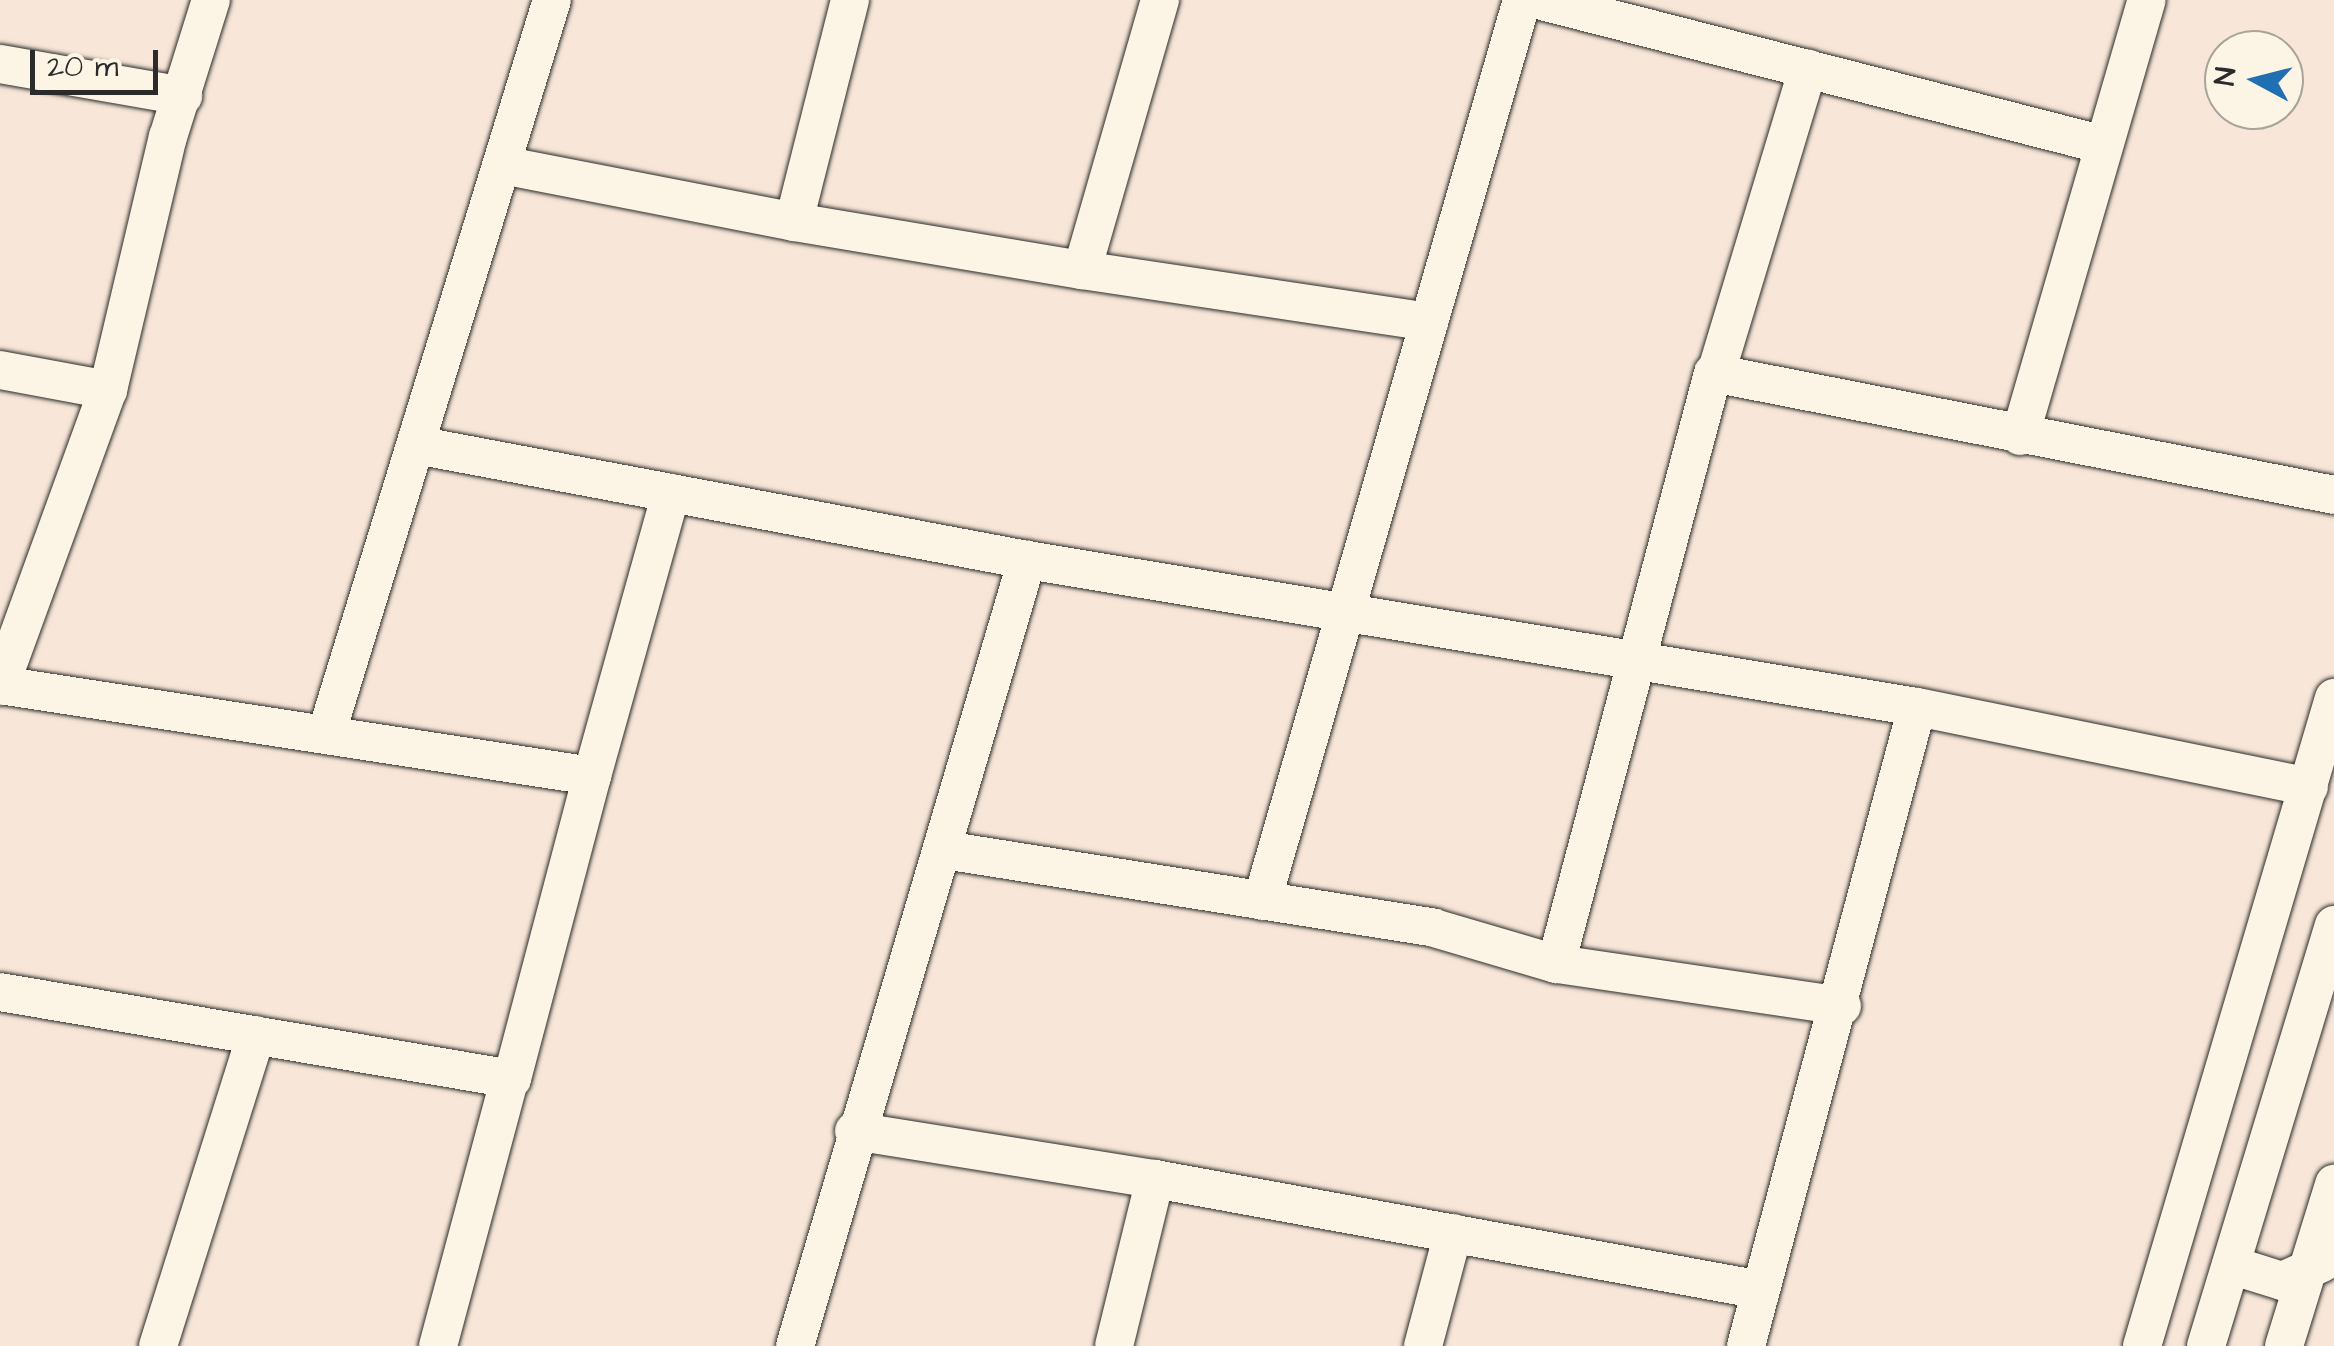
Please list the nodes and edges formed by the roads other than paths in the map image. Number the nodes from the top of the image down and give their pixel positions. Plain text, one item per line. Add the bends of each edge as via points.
1 (211, 0) edge
2 (552, 0) edge
3 (850, 0) edge
4 (1160, 0) edge
5 (1522, 0) edge
6 (1538, 0) edge
7 (2147, 0) edge
8 (0, 64) edge
9 (1808, 69) junction
10 (182, 96) junction
11 (2104, 145) junction
12 (502, 165) junction
13 (794, 222) junction
14 (1082, 270) junction
15 (1429, 322) junction
16 (0, 370) edge
17 (1716, 373) junction
18 (108, 390) junction
19 (2020, 436) junction
20 (416, 445) junction
21 (671, 493) junction
22 (2334, 495) edge
23 (1027, 560) junction
24 (1346, 611) junction
25 (1638, 658) junction
26 (0, 685) edge
27 (2334, 698) edge
28 (1918, 707) junction
29 (326, 735) junction
30 (592, 776) junction
31 (2309, 787) junction
32 (944, 850) junction
33 (1262, 901) junction
34 (2331, 947) edge
35 (1556, 964) junction
36 (0, 992) edge
37 (1842, 1006) junction
38 (256, 1035) junction
39 (510, 1078) junction
40 (854, 1131) junction
41 (1154, 1179) junction
42 (2334, 1184) edge
43 (1453, 1233) junction
44 (2322, 1263) edge
45 (2231, 1265) junction
46 (1762, 1290) junction
47 (158, 1346) edge
48 (438, 1346) edge
49 (795, 1346) edge
50 (1114, 1346) edge
51 (1423, 1346) edge
52 (1746, 1346) edge
53 (2142, 1346) edge
54 (2206, 1346) edge
55 (2284, 1346) edge

1 - 10 street
2 - 12 street
3 - 13 street
4 - 14 street
5 - 15 street
6 - 9 street
7 - 11 street
8 - 10 street
9 - 11 street
9 - 17 street
10 - 18 street
11 - 19 street
12 - 13 street
12 - 20 street
13 - 14 street
14 - 15 street
15 - 24 street
16 - 18 street
17 - 19 street
17 - 25 street
18 - 26 street
19 - 22 street
20 - 21 street
20 - 29 street
21 - 23 street
21 - 30 street
23 - 24 street
23 - 32 street
24 - 25 street
24 - 33 street
25 - 28 street
25 - 35 street
26 - 29 street
27 - 31 street
28 - 31 street
28 - 37 street
29 - 30 street
30 - 39 street
31 - 53 street
32 - 33 street
32 - 40 street
33 - 35 street via 1434,928
34 - 45 street
35 - 37 street
36 - 38 street
37 - 46 street
38 - 39 street
38 - 47 street
39 - 48 street
40 - 41 street
40 - 49 street
41 - 43 street
41 - 50 street
42 - 44 street
43 - 46 street
43 - 51 street
44 - 45 street via 2282,1281
44 - 55 street
45 - 54 street
46 - 52 street

